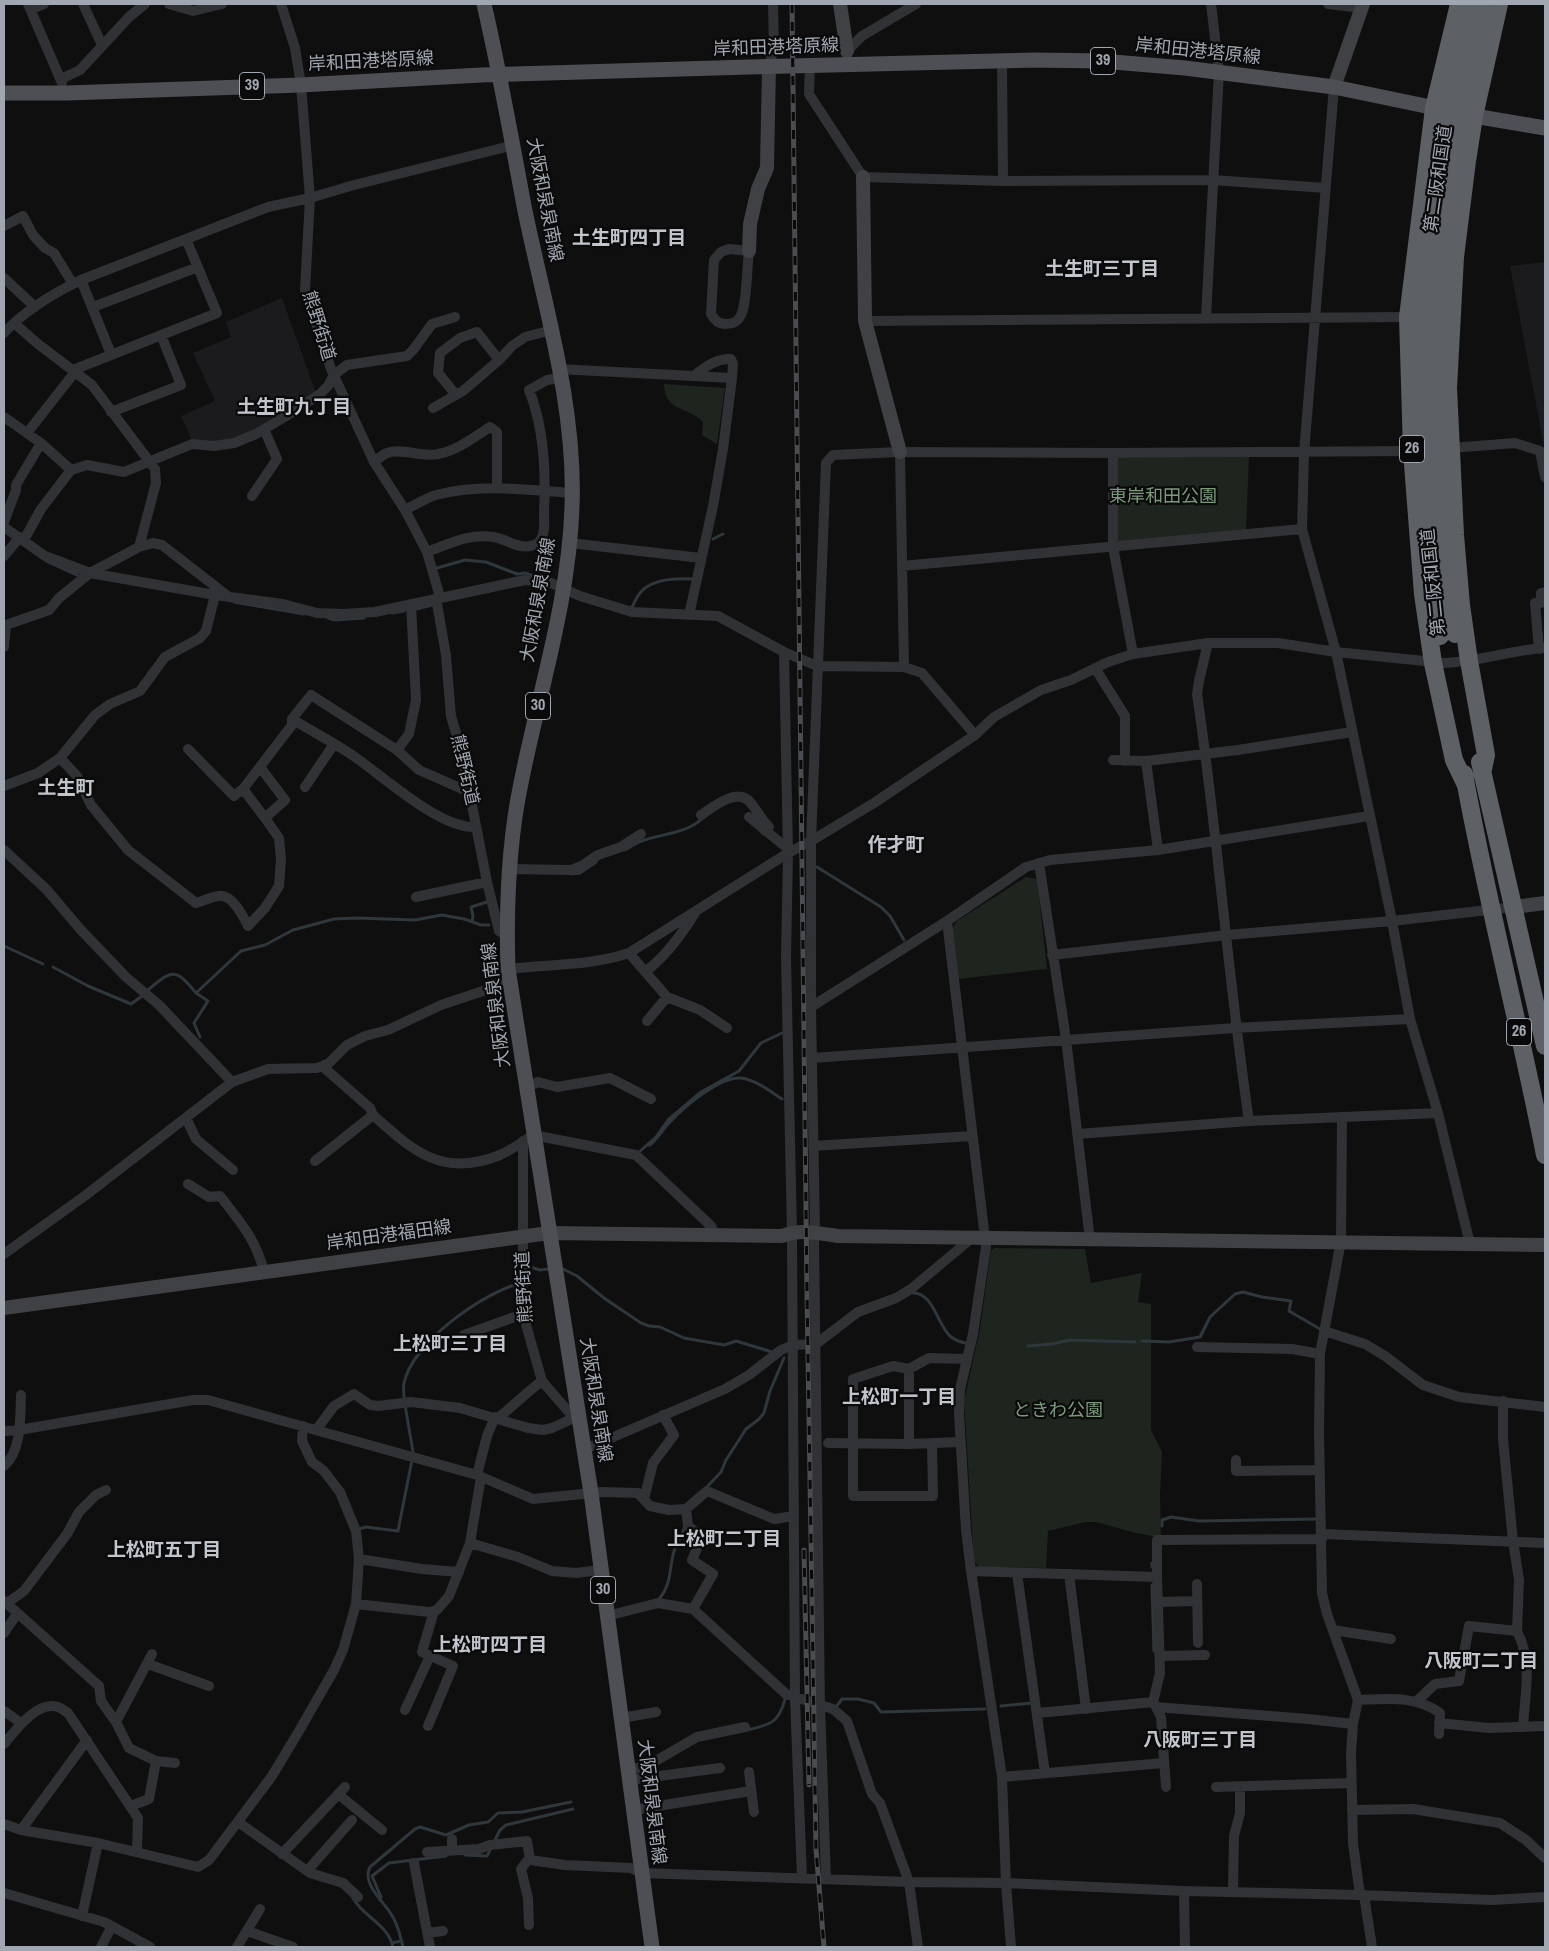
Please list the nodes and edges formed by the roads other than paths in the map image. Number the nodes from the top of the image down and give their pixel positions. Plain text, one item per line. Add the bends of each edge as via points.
1 (44, 4) edge
2 (83, 4) edge
3 (145, 4) edge
4 (169, 4) edge
5 (222, 4) edge
6 (281, 4) edge
7 (484, 4) edge
8 (773, 4) edge
9 (840, 4) edge
10 (916, 4) edge
11 (1211, 4) edge
12 (1328, 4) edge
13 (1459, 4) edge
14 (1472, 4) edge
15 (1486, 4) edge
16 (1499, 4) edge
17 (1363, 6) edge
18 (29, 7) edge
19 (102, 45) junction
20 (847, 58) junction
21 (1002, 61) junction
22 (769, 66) junction
23 (810, 66) junction
24 (1219, 72) junction
25 (500, 74) junction
26 (61, 79) junction
27 (301, 84) junction
28 (1334, 87) junction
29 (4, 93) edge
30 (67, 93) junction
31 (1434, 108) junction
32 (1474, 116) junction
33 (1545, 128) edge
34 (514, 146) junction
35 (863, 176) junction
36 (1213, 180) junction
37 (1003, 181) junction
38 (1326, 188) junction
39 (310, 198) junction
40 (4, 226) edge
41 (186, 239) junction
42 (749, 251) junction
43 (198, 267) junction
44 (4, 278) edge
45 (77, 282) junction
46 (93, 307) junction
47 (36, 308) junction
48 (455, 317) dead end
49 (1206, 317) junction
50 (1315, 317) junction
51 (1408, 317) junction
52 (865, 321) junction
53 (8, 326) edge
54 (552, 330) junction
55 (160, 335) junction
56 (111, 354) junction
57 (499, 360) junction
58 (74, 371) junction
59 (559, 373) junction
60 (334, 376) junction
61 (694, 376) junction
62 (732, 378) junction
63 (456, 395) junction
64 (433, 408) dead end
65 (111, 412) junction
66 (4, 418) edge
67 (264, 429) junction
68 (27, 433) junction
69 (41, 443) junction
70 (1450, 448) junction
71 (1412, 451) junction
72 (900, 452) junction
73 (1304, 452) junction
74 (1113, 453) junction
75 (150, 461) junction
76 (374, 462) junction
77 (71, 470) junction
78 (1545, 477) edge
79 (497, 488) junction
80 (545, 491) junction
81 (572, 492) junction
82 (252, 496) dead end
83 (405, 510) junction
84 (4, 522) edge
85 (4, 527) edge
86 (1302, 529) junction
87 (22, 538) junction
88 (570, 544) junction
89 (139, 547) junction
90 (1113, 547) junction
91 (427, 552) junction
92 (4, 556) edge
93 (702, 558) junction
94 (902, 566) junction
95 (90, 573) junction
96 (564, 590) junction
97 (1545, 592) edge
98 (215, 595) junction
99 (229, 596) junction
100 (438, 598) junction
101 (411, 604) junction
102 (689, 615) junction
103 (5, 624) edge
104 (1447, 635) junction
105 (1208, 643) junction
106 (4, 647) edge
107 (1542, 649) edge
108 (784, 652) junction
109 (1336, 652) junction
110 (1133, 654) junction
111 (1451, 662) junction
112 (817, 666) junction
113 (904, 667) junction
114 (1095, 668) junction
115 (292, 719) junction
116 (1352, 732) junction
117 (975, 734) junction
118 (334, 744) junction
119 (188, 749) dead end
120 (398, 750) junction
121 (1206, 754) junction
122 (60, 758) junction
123 (1113, 760) dead end
124 (1125, 761) junction
125 (1146, 761) junction
126 (260, 767) junction
127 (4, 786) edge
128 (305, 787) dead end
129 (243, 789) junction
130 (470, 792) junction
131 (701, 814) dead end
132 (1368, 816) junction
133 (749, 817) dead end
134 (265, 818) junction
135 (476, 827) junction
136 (767, 829) junction
137 (641, 834) dead end
138 (1215, 840) junction
139 (811, 841) junction
140 (4, 850) edge
141 (788, 850) junction
142 (1158, 850) junction
143 (1039, 863) junction
144 (509, 869) junction
145 (486, 882) junction
146 (416, 897) dead end
147 (1545, 903) edge
148 (1514, 907) junction
149 (1492, 909) junction
150 (697, 910) junction
151 (947, 921) junction
152 (1392, 921) junction
153 (1227, 935) junction
154 (507, 936) junction
155 (629, 953) junction
156 (1052, 954) junction
157 (645, 972) junction
158 (509, 976) junction
159 (667, 997) junction
160 (811, 1007) junction
161 (1410, 1019) junction
162 (647, 1021) dead end
163 (727, 1028) dead end
164 (1235, 1028) junction
165 (1066, 1039) junction
166 (1545, 1046) edge
167 (964, 1047) junction
168 (812, 1058) junction
169 (322, 1066) junction
170 (232, 1082) junction
171 (526, 1088) junction
172 (651, 1099) dead end
173 (1438, 1113) junction
174 (373, 1115) junction
175 (1342, 1117) junction
176 (186, 1118) junction
177 (1248, 1122) junction
178 (1078, 1134) junction
179 (972, 1136) junction
180 (528, 1138) junction
181 (813, 1146) junction
182 (1545, 1155) edge
183 (315, 1162) dead end
184 (233, 1170) dead end
185 (188, 1184) dead end
186 (549, 1233) junction
187 (715, 1235) junction
188 (789, 1236) junction
189 (815, 1236) junction
190 (523, 1237) junction
191 (979, 1238) junction
192 (1090, 1240) junction
193 (1341, 1241) junction
194 (1470, 1244) junction
195 (1545, 1245) edge
196 (4, 1254) edge
197 (264, 1273) junction
198 (4, 1308) edge
199 (523, 1314) junction
200 (1324, 1331) junction
201 (464, 1335) dead end
202 (816, 1344) junction
203 (793, 1345) junction
204 (1197, 1347) dead end
205 (1320, 1354) junction
206 (967, 1359) junction
207 (909, 1369) junction
208 (542, 1381) junction
209 (21, 1395) dead end
210 (1503, 1401) junction
211 (1545, 1407) edge
212 (663, 1415) junction
213 (576, 1417) junction
214 (497, 1418) junction
215 (303, 1426) junction
216 (317, 1429) junction
217 (4, 1430) edge
218 (19, 1430) junction
219 (960, 1442) junction
220 (828, 1443) dead end
221 (853, 1443) junction
222 (932, 1443) junction
223 (909, 1444) junction
224 (583, 1450) junction
225 (1236, 1460) dead end
226 (4, 1466) edge
227 (1320, 1470) junction
228 (479, 1476) junction
229 (106, 1490) dead end
230 (591, 1493) junction
231 (644, 1499) junction
232 (686, 1509) junction
233 (794, 1516) junction
234 (1322, 1536) junction
235 (1513, 1541) junction
236 (470, 1543) junction
237 (1545, 1543) edge
238 (359, 1559) junction
239 (600, 1570) junction
240 (971, 1571) junction
241 (459, 1572) junction
242 (1017, 1573) junction
243 (1069, 1574) junction
244 (1157, 1577) junction
245 (1197, 1584) dead end
246 (1197, 1601) junction
247 (5, 1602) edge
248 (1158, 1602) junction
249 (356, 1604) junction
250 (693, 1609) junction
251 (434, 1611) junction
252 (17, 1614) junction
253 (607, 1616) junction
254 (1333, 1630) junction
255 (1517, 1631) junction
256 (4, 1633) edge
257 (1195, 1637) dead end
258 (1391, 1639) dead end
259 (152, 1654) dead end
260 (1205, 1655) dead end
261 (430, 1656) junction
262 (1160, 1656) junction
263 (148, 1664) junction
264 (209, 1686) dead end
265 (795, 1698) junction
266 (1358, 1700) junction
267 (1417, 1701) junction
268 (1155, 1705) junction
269 (820, 1706) junction
270 (1086, 1709) junction
271 (4, 1710) edge
272 (405, 1710) dead end
273 (656, 1712) dead end
274 (1038, 1712) junction
275 (621, 1718) junction
276 (21, 1722) junction
277 (116, 1722) junction
278 (1439, 1723) junction
279 (1352, 1724) junction
280 (428, 1726) dead end
281 (1545, 1726) edge
282 (745, 1727) dead end
283 (1523, 1727) junction
284 (1439, 1734) dead end
285 (87, 1740) junction
286 (4, 1744) edge
287 (156, 1761) junction
288 (175, 1763) dead end
289 (1164, 1763) junction
290 (720, 1768) dead end
291 (749, 1772) dead end
292 (1045, 1772) junction
293 (629, 1775) junction
294 (1002, 1777) junction
295 (1351, 1783) junction
296 (1166, 1787) dead end
297 (1216, 1787) dead end
298 (1240, 1787) junction
299 (751, 1791) junction
300 (132, 1806) junction
301 (633, 1810) junction
302 (1352, 1810) junction
303 (754, 1812) dead end
304 (352, 1820) dead end
305 (238, 1822) junction
306 (4, 1824) edge
307 (21, 1830) junction
308 (382, 1830) dead end
309 (98, 1843) junction
310 (137, 1852) junction
311 (427, 1852) dead end
312 (282, 1854) junction
313 (1545, 1858) edge
314 (530, 1860) junction
315 (414, 1863) dead end
316 (307, 1872) junction
317 (641, 1873) junction
318 (802, 1878) junction
319 (826, 1879) junction
320 (909, 1882) junction
321 (1006, 1883) junction
322 (1184, 1891) junction
323 (1233, 1892) junction
324 (4, 1893) edge
325 (1545, 1894) edge
326 (1362, 1895) junction
327 (358, 1897) dead end
328 (260, 1909) dead end
329 (82, 1916) junction
330 (529, 1925) dead end
331 (112, 1926) junction
332 (247, 1931) junction
333 (444, 1931) dead end
334 (427, 1934) junction
335 (101, 1947) edge
336 (150, 1947) edge
337 (237, 1947) edge
338 (293, 1947) edge
339 (430, 1947) edge
340 (652, 1947) edge
341 (918, 1947) edge
342 (1011, 1947) edge
343 (1185, 1947) edge
344 (1372, 1947) edge

1 - 18 street
2 - 19 street
3 - 19 street
4 - 5 street via 193,11
6 - 27 street, 熊野街道 via 295,48
7 - 25 main road, 大阪和泉泉南線 / 30
8 - 22 street via 774,48
9 - 20 street
10 - 20 street via 862,36
11 - 24 street
12 - 17 street
13 - 31 highway, 26
14 - 104 highway, 第二阪和国道 / 26, bridge via 1447,119 1432,221 1422,368 1425,488
15 - 104 highway, 第二阪和国道 / 26, bridge via 1465,91 1442,248 1435,374
16 - 32 highway, 26
17 - 28 street
18 - 26 street
19 - 26 street via 80,70
20 - 21 main road, 岸和田港塔原線 / 39
20 - 23 main road, 岸和田港塔原線 / 39
21 - 24 main road, 岸和田港塔原線 / 39 via 1101,61
21 - 37 street
22 - 23 main road, 岸和田港塔原線 / 39
22 - 25 main road, 岸和田港塔原線 / 39
22 - 42 street via 767,168 758,189 750,224
23 - 35 street via 809,94
24 - 28 main road, 岸和田港塔原線 / 39
24 - 36 street
25 - 27 main road, 岸和田港塔原線 / 39
25 - 34 main road, 大阪和泉泉南線 / 30
26 - 30 street
27 - 30 main road, 岸和田港塔原線 / 39
27 - 39 street, 熊野街道
28 - 31 main road, 岸和田港塔原線 / 39
28 - 38 street
29 - 30 main road, 岸和田港塔原線 / 39
31 - 32 main road, 岸和田港塔原線 / 39
31 - 51 highway, 26
32 - 33 main road, 岸和田港塔原線 / 39
32 - 70 highway, 26 via 1455,257 1448,388
34 - 39 street
34 - 54 main road, 大阪和泉泉南線 / 30
35 - 37 street
35 - 52 street
36 - 37 street
36 - 38 street
36 - 49 street
38 - 50 street
39 - 41 street via 268,207
39 - 60 street, 熊野街道 via 305,290
40 - 45 street via 23,216 33,235 54,253
41 - 43 street
41 - 45 street
42 - 42 street via 743,310 735,322 721,324 710,314 714,260 720,252 729,249
43 - 46 street
43 - 55 street via 217,313
44 - 47 street
45 - 46 street
45 - 47 street via 56,292
46 - 56 street
47 - 53 street
48 - 60 street via 432,324 407,356 347,365
49 - 50 street
49 - 52 street
50 - 51 street
50 - 73 street
51 - 71 highway, 26
52 - 72 street
53 - 58 street
54 - 57 street via 525,337
54 - 59 main road, 大阪和泉泉南線 / 30
55 - 56 street
55 - 65 street via 181,385
56 - 58 street
57 - 63 street
57 - 63 street via 477,332 460,338 440,353 438,373
58 - 65 street via 92,385
58 - 68 street
59 - 61 street
59 - 80 street via 529,390 543,450
59 - 81 main road, 大阪和泉泉南線 / 30 via 570,449
60 - 67 street via 322,393
60 - 76 street, 熊野街道
61 - 62 street
61 - 62 street via 702,369 731,359 734,364
62 - 93 street via 723,449
63 - 64 street
65 - 75 street
66 - 68 street
67 - 75 street via 234,442 214,446 192,444
67 - 82 street via 277,460
68 - 69 street
69 - 77 street
69 - 84 street via 16,485
70 - 78 street via 1515,443 1540,451
70 - 111 highway, 26 via 1459,579
71 - 73 street
71 - 111 highway, 26 via 1423,594
72 - 74 street
72 - 94 street
72 - 112 street via 833,455 826,463
73 - 74 street
73 - 86 street
74 - 90 street
75 - 77 street via 124,472 87,465
75 - 89 street via 155,469 156,482
76 - 79 street via 395,451 436,455 463,446 490,427 497,432
76 - 83 street, 熊野街道
77 - 87 street
79 - 80 street
79 - 83 street via 460,490 434,496
80 - 81 street
80 - 91 street via 543,534 532,546 522,547 495,537 479,536
81 - 88 main road, 大阪和泉泉南線 / 30
83 - 91 street, 熊野街道
85 - 87 street
86 - 90 street
86 - 109 street
87 - 92 street
87 - 95 street via 45,556
88 - 93 street
88 - 96 main road, 大阪和泉泉南線 / 30
89 - 95 street
89 - 99 street via 153,543 162,545
90 - 94 street
90 - 110 street
91 - 100 street, 熊野街道
93 - 102 street
94 - 113 street
95 - 98 street
95 - 103 street via 49,610
96 - 100 street via 551,583 524,580
96 - 102 street via 632,612
96 - 144 main road, 大阪和泉泉南線 / 30 via 521,784
97 - 107 street via 1540,593 1541,603 1535,603
98 - 99 street
98 - 122 street via 206,630 200,638 165,657 140,691 110,704 95,715
99 - 101 street via 317,613 375,612
100 - 101 street
100 - 130 street, 熊野街道 via 451,716
101 - 120 street via 416,700 409,734
102 - 108 street via 718,616
103 - 106 street
104 - 111 highway, 第二阪和国道 / 26
105 - 109 street via 1278,643
105 - 110 street
105 - 121 street via 1197,694
107 - 111 street
108 - 112 street
108 - 141 street
109 - 111 street
109 - 116 street
110 - 114 street
111 - 148 highway, 26 via 1486,755 1482,774
111 - 149 highway, 26 via 1454,760 1466,785
112 - 113 street
112 - 139 street
113 - 117 street via 922,673
114 - 117 street via 1042,690 994,717
114 - 124 street via 1125,716
115 - 118 street
115 - 120 street via 311,695
115 - 126 street via 292,725
116 - 121 street
116 - 132 street
117 - 139 street via 874,803
118 - 128 street
118 - 135 street via 424,807 467,828
119 - 129 street via 234,796
120 - 130 street via 419,770
121 - 125 street
121 - 138 street
122 - 127 street via 38,773
122 - 134 street via 77,776 91,805 128,850 196,904 220,896 228,898 248,926 279,886 279,838
123 - 124 street
124 - 125 street
125 - 142 street
126 - 129 street
126 - 134 street via 285,800
129 - 134 street
130 - 135 street, 熊野街道
131 - 136 street via 735,796 743,797
132 - 138 street
132 - 152 street
133 - 136 street
135 - 145 street, 熊野街道
136 - 141 street
137 - 144 street via 571,870
138 - 142 street
138 - 153 street
139 - 141 street
139 - 160 street
140 - 170 street via 47,890 126,977 159,1004
141 - 150 street
141 - 188 street
142 - 143 street
143 - 151 street via 1026,867
143 - 156 street
144 - 154 main road, 大阪和泉泉南線 / 30
145 - 146 street
145 - 154 street, 熊野街道 via 499,931
147 - 148 street
148 - 149 street
148 - 166 highway, 26
149 - 152 street
149 - 182 highway, 26
150 - 155 street
150 - 157 street via 656,964
151 - 160 street
151 - 167 street
152 - 153 street
152 - 161 street
153 - 156 street
153 - 164 street
154 - 158 main road, 大阪和泉泉南線 / 30
155 - 157 street
155 - 158 street
156 - 165 street
157 - 159 street
158 - 169 street via 347,1045
158 - 171 main road, 大阪和泉泉南線 / 30
159 - 162 street
159 - 163 street via 700,1010
160 - 168 street
161 - 164 street
161 - 173 street
164 - 165 street
164 - 177 street
165 - 167 street
165 - 178 street
167 - 168 street
167 - 179 street
168 - 181 street
169 - 170 street via 268,1069
169 - 174 street via 370,1108
170 - 176 street
171 - 172 street via 538,1082 557,1088 610,1078
171 - 180 main road, 大阪和泉泉南線 / 30
173 - 175 street
173 - 194 street
174 - 180 street via 402,1142 420,1153 451,1164 485,1160
174 - 183 street
175 - 177 street
175 - 193 street
176 - 184 street via 196,1139
176 - 196 street
177 - 178 street
178 - 192 street
179 - 181 street
179 - 191 street
180 - 186 main road, 大阪和泉泉南線 / 30
180 - 187 street via 636,1155 711,1226
180 - 190 street, 熊野街道
181 - 189 street
185 - 197 street via 209,1197 220,1196 250,1234 262,1260
186 - 187 street, 岸和田港福田線
186 - 190 street, 岸和田港福田線
186 - 213 main road, 大阪和泉泉南線 / 30
187 - 188 street, 岸和田港福田線
188 - 189 street, 岸和田港福田線
188 - 203 street
189 - 191 street, 岸和田港福田線
189 - 202 street
190 - 197 street, 岸和田港福田線
190 - 199 street, 熊野街道
191 - 192 street, 岸和田港福田線
191 - 202 street via 912,1288 896,1298 858,1312
191 - 206 street via 986,1247
192 - 193 street, 岸和田港福田線
193 - 194 street, 岸和田港福田線
193 - 200 street
194 - 195 street, 岸和田港福田線
197 - 198 street, 岸和田港福田線
199 - 201 street
199 - 208 street, 熊野街道
200 - 205 street
200 - 210 street via 1372,1348 1423,1386 1459,1397
202 - 203 street
202 - 269 street
203 - 212 street via 725,1389
203 - 233 street
204 - 205 street via 1292,1349
205 - 227 street
206 - 207 street via 929,1358
206 - 219 street via 959,1405
207 - 221 street via 893,1366 853,1378
207 - 223 street
208 - 213 street, 熊野街道
208 - 214 street
209 - 218 street
210 - 211 street
210 - 235 street via 1503,1439
212 - 224 street
212 - 231 street via 674,1435 653,1463
213 - 214 street via 543,1430
213 - 224 main road, 大阪和泉泉南線 / 30
214 - 216 street via 460,1408 411,1402 378,1406 354,1394 334,1406
214 - 228 street via 487,1436
215 - 216 street
215 - 218 street via 208,1400 192,1400
215 - 238 street via 302,1441 312,1462 323,1470 340,1492 356,1531
216 - 228 street
217 - 218 street
218 - 226 street via 11,1460
219 - 222 street
219 - 240 street
220 - 221 street
221 - 222 street via 853,1496 933,1496
221 - 223 street
222 - 223 street
224 - 230 main road, 大阪和泉泉南線 / 30
225 - 227 street via 1236,1471
227 - 234 street
228 - 230 street via 533,1499
228 - 236 street
229 - 247 street via 79,1512 67,1534 24,1591
230 - 231 street via 638,1493
230 - 239 main road, 大阪和泉泉南線 / 30
231 - 232 street via 650,1506
232 - 233 street via 707,1492 774,1519
232 - 250 street via 688,1526 702,1537 692,1560 713,1574
233 - 265 street
234 - 235 street
234 - 244 street via 1157,1540
234 - 254 street via 1322,1593
235 - 237 street
235 - 255 street via 1519,1580
236 - 239 street via 552,1571
236 - 241 street
238 - 241 street
238 - 249 street
239 - 253 main road, 大阪和泉泉南線 / 30
240 - 242 street
240 - 294 street
241 - 251 street via 449,1596
242 - 243 street
242 - 274 street
243 - 244 street
243 - 270 street
244 - 248 street
245 - 246 street
246 - 248 street
246 - 257 street
247 - 252 street
248 - 262 street
249 - 251 street
249 - 305 street via 334,1670 272,1776
250 - 253 street via 658,1603
250 - 265 street via 786,1694
251 - 261 street via 422,1652
252 - 256 street
252 - 277 street via 99,1686 101,1701
253 - 275 main road, 大阪和泉泉南線 / 30
254 - 258 street
254 - 266 street
255 - 267 street via 1469,1626 1459,1681 1435,1684
255 - 283 street via 1524,1645 1528,1674
259 - 263 street
260 - 262 street via 1188,1660
261 - 272 street
261 - 280 street via 453,1666
262 - 268 street
263 - 264 street
263 - 277 street
265 - 269 street
265 - 318 street
266 - 267 street
266 - 279 street
267 - 278 street via 1440,1712
268 - 270 street
268 - 279 street
268 - 289 street via 1161,1716
269 - 319 street
269 - 320 street via 833,1709 847,1721 872,1794 880,1803
270 - 274 street
271 - 276 street
273 - 275 street
274 - 292 street
275 - 293 main road, 大阪和泉泉南線 / 30
276 - 285 street via 45,1706 57,1706 68,1713
276 - 286 street
277 - 287 street via 129,1748
278 - 283 street via 1489,1728
278 - 284 street
279 - 295 street
281 - 283 street
282 - 293 street via 697,1737
285 - 300 street
285 - 307 street
287 - 288 street
287 - 300 street via 150,1799
289 - 292 street
289 - 296 street
290 - 293 street
291 - 299 street
292 - 294 street
293 - 301 main road, 大阪和泉泉南線 / 30
294 - 321 street
295 - 298 street
295 - 302 street
297 - 298 street
298 - 323 street via 1240,1813 1234,1836
299 - 301 street
299 - 303 street
300 - 310 street via 138,1818
301 - 317 main road, 大阪和泉泉南線 / 30
302 - 313 street via 1413,1809 1500,1823 1526,1840
302 - 326 street via 1353,1843
304 - 316 street
305 - 310 street via 209,1860 198,1867
305 - 312 street
306 - 307 street
307 - 309 street
308 - 312 street via 341,1790
309 - 310 street
309 - 329 street
311 - 314 street via 452,1844 479,1849 505,1838 527,1841
312 - 316 street
314 - 317 street via 631,1868
314 - 330 street via 521,1869 528,1898
315 - 334 street
316 - 327 street via 343,1883
317 - 318 street
317 - 340 main road, 大阪和泉泉南線 / 30
318 - 319 street
319 - 320 street
320 - 321 street
320 - 341 street
321 - 322 street
321 - 342 street
322 - 323 street
322 - 343 street
323 - 326 street
324 - 329 street
325 - 326 street via 1492,1900
326 - 344 street
328 - 332 street
329 - 331 street
331 - 335 street
331 - 336 street
332 - 337 street
332 - 338 street
333 - 334 street
334 - 339 street

